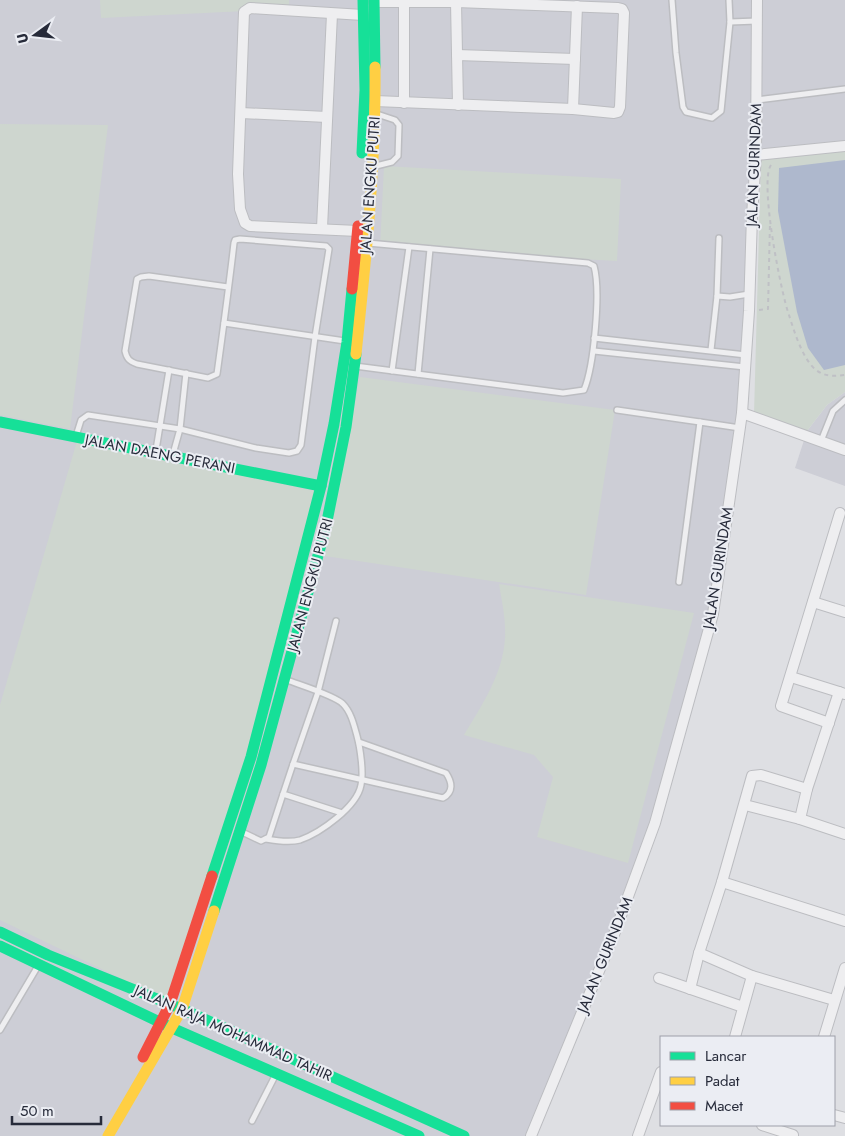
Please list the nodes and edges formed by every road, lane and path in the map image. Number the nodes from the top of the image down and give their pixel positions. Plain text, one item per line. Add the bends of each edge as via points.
1 (672, 0) edge
2 (729, 0) edge
3 (757, 0) edge
4 (370, 1) edge
5 (404, 2) junction
6 (456, 2) junction
7 (577, 6) junction
8 (332, 14) junction
9 (364, 15) junction
10 (757, 21) junction
11 (730, 22) junction
12 (457, 55) junction
13 (575, 59) junction
14 (845, 89) edge
15 (757, 100) junction
16 (376, 101) junction
17 (404, 103) junction
18 (458, 105) junction
19 (573, 109) junction
20 (241, 113) junction
21 (375, 113) junction
22 (327, 117) junction
23 (845, 146) edge
24 (756, 155) junction
25 (372, 167) junction
26 (768, 169) dead end
27 (770, 216) junction
28 (322, 228) junction
29 (358, 231) junction
30 (719, 238) dead end
31 (367, 243) junction
32 (409, 247) junction
33 (430, 249) junction
34 (228, 287) junction
35 (750, 294) junction
36 (717, 296) junction
37 (749, 311) junction
38 (224, 323) junction
39 (315, 336) junction
40 (594, 338) junction
41 (347, 342) junction
42 (711, 350) junction
43 (594, 351) junction
44 (746, 355) junction
45 (355, 366) junction
46 (745, 368) junction
47 (169, 370) junction
48 (392, 371) junction
49 (186, 373) junction
50 (418, 374) junction
51 (845, 375) edge
52 (845, 400) edge
53 (616, 410) dead end
54 (742, 413) junction
55 (0, 422) edge
56 (700, 422) junction
57 (160, 427) junction
58 (740, 428) junction
59 (180, 429) junction
60 (75, 437) junction
61 (820, 442) junction
62 (845, 450) edge
63 (156, 453) junction
64 (172, 457) junction
65 (321, 486) junction
66 (840, 513) dead end
67 (679, 582) dead end
68 (813, 602) junction
69 (845, 612) edge
70 (336, 621) dead end
71 (791, 677) junction
72 (284, 679) junction
73 (318, 692) junction
74 (842, 693) edge
75 (830, 723) junction
76 (359, 742) junction
77 (293, 764) junction
78 (362, 780) junction
79 (807, 789) junction
80 (283, 794) junction
81 (744, 805) junction
82 (342, 813) junction
83 (800, 819) junction
84 (240, 830) junction
85 (845, 834) edge
86 (266, 839) junction
87 (722, 882) junction
88 (845, 921) edge
89 (0, 932) edge
90 (0, 946) edge
91 (699, 953) junction
92 (38, 964) junction
93 (845, 968) edge
94 (752, 976) junction
95 (659, 978) dead end
96 (690, 989) junction
97 (834, 1000) junction
98 (170, 1004) junction
99 (743, 1007) junction
100 (182, 1008) junction
101 (167, 1025) junction
102 (0, 1030) edge
103 (735, 1036) edge
104 (824, 1036) edge
105 (277, 1074) junction
106 (660, 1079) edge
107 (658, 1094) edge
108 (252, 1121) dead end
109 (765, 1126) edge
110 (415, 1135) edge
111 (99, 1136) edge
112 (108, 1136) edge
113 (464, 1136) edge
114 (531, 1136) edge
115 (638, 1136) edge
116 (793, 1136) edge

1 - 11 lane via 681,95 686,112 712,118 721,111
2 - 11 lane
3 - 10 street, JALAN GURINDAM
4 - 5 street
4 - 9 main road, JALAN ENGKU PUTRI
4 - 16 main road, JALAN ENGKU PUTRI
5 - 6 street
5 - 17 street
6 - 7 street
6 - 12 street
7 - 13 street
7 - 19 street via 622,8 624,13 619,110 614,113
8 - 9 street
8 - 20 street via 246,9
8 - 22 street
9 - 29 main road, JALAN ENGKU PUTRI via 365,90
10 - 11 lane
10 - 15 street, JALAN GURINDAM
12 - 13 street
12 - 18 street
13 - 19 street
14 - 15 lane
15 - 24 street, JALAN GURINDAM
16 - 17 street
16 - 21 main road, JALAN ENGKU PUTRI
17 - 18 street
18 - 19 street
20 - 22 street
20 - 28 street via 239,192 245,223 250,226
21 - 25 main road, JALAN ENGKU PUTRI
21 - 25 lane via 395,120 399,125 398,156 392,162
22 - 28 street
23 - 24 street
24 - 35 street, JALAN GURINDAM
25 - 31 main road, JALAN ENGKU PUTRI
26 - 27 path
27 - 37 path via 768,309
27 - 51 path via 780,281 806,357 816,370 828,376
28 - 29 street
29 - 41 main road, JALAN ENGKU PUTRI
30 - 36 lane
31 - 32 lane
31 - 45 main road, JALAN ENGKU PUTRI
32 - 33 lane
32 - 48 lane
33 - 40 lane via 594,266
33 - 50 lane
34 - 38 lane
34 - 39 lane via 234,243 238,239 326,246 329,250
34 - 47 lane via 149,276 137,279 126,356 130,362
35 - 36 lane
35 - 37 street, JALAN GURINDAM
36 - 42 lane
37 - 44 street, JALAN GURINDAM
38 - 39 lane
38 - 49 lane via 217,374 208,378
39 - 41 lane
39 - 59 lane via 301,446 296,451 256,448
40 - 42 lane
40 - 43 lane
41 - 65 main road, JALAN ENGKU PUTRI
42 - 44 lane
43 - 46 lane
43 - 50 lane via 586,386 580,392 563,393
44 - 46 street, JALAN GURINDAM
45 - 48 lane
45 - 72 main road, JALAN ENGKU PUTRI via 333,498
46 - 54 street, JALAN GURINDAM
47 - 49 lane
47 - 57 lane
48 - 50 lane
49 - 59 lane
52 - 61 lane via 833,411
53 - 56 lane
54 - 58 street, JALAN GURINDAM
54 - 61 street
55 - 60 main road, JALAN DAENG PERANI
56 - 58 lane
56 - 67 lane
57 - 59 lane
57 - 60 lane via 88,415 81,420
57 - 63 lane
58 - 114 street, JALAN GURINDAM via 713,614 655,823 615,932
59 - 64 lane
60 - 63 main road, JALAN DAENG PERANI
61 - 62 street
63 - 64 main road, JALAN DAENG PERANI
64 - 65 main road, JALAN DAENG PERANI
65 - 98 main road, JALAN ENGKU PUTRI via 251,757
66 - 68 street
68 - 69 street
68 - 71 street
70 - 73 lane
71 - 74 street
71 - 75 street via 782,706
72 - 73 lane
72 - 84 main road, JALAN ENGKU PUTRI
73 - 76 lane via 345,705
73 - 77 lane
74 - 75 street
75 - 79 street
76 - 78 lane
76 - 78 lane via 446,773 451,789 443,798
77 - 78 lane
77 - 80 lane
78 - 82 lane via 353,801
79 - 81 street via 761,775 753,776
79 - 83 street
80 - 82 lane
80 - 86 lane via 271,834
81 - 83 street
81 - 87 street
82 - 86 lane via 324,828 299,840 280,842
83 - 85 street
84 - 86 lane via 261,841
84 - 100 main road, JALAN ENGKU PUTRI
87 - 88 street
87 - 91 street
89 - 98 main road, JALAN RAJA MOHAMMAD TAHIR
90 - 92 main road, JALAN RAJA MOHAMMAD TAHIR
91 - 94 street
91 - 96 street
92 - 101 main road, JALAN RAJA MOHAMMAD TAHIR
92 - 102 lane
93 - 97 street
94 - 97 street
94 - 99 street
95 - 96 street
96 - 99 street
97 - 104 street
98 - 100 main road, JALAN RAJA MOHAMMAD TAHIR
98 - 101 main road, JALAN ENGKU PUTRI
99 - 103 street
100 - 101 main road, JALAN ENGKU PUTRI
100 - 113 main road, JALAN RAJA MOHAMMAD TAHIR
101 - 105 main road, JALAN RAJA MOHAMMAD TAHIR
101 - 111 main road, JALAN ENGKU PUTRI
101 - 112 main road, JALAN ENGKU PUTRI
105 - 108 lane
105 - 110 main road, JALAN RAJA MOHAMMAD TAHIR
106 - 107 street
107 - 115 street
109 - 116 street

